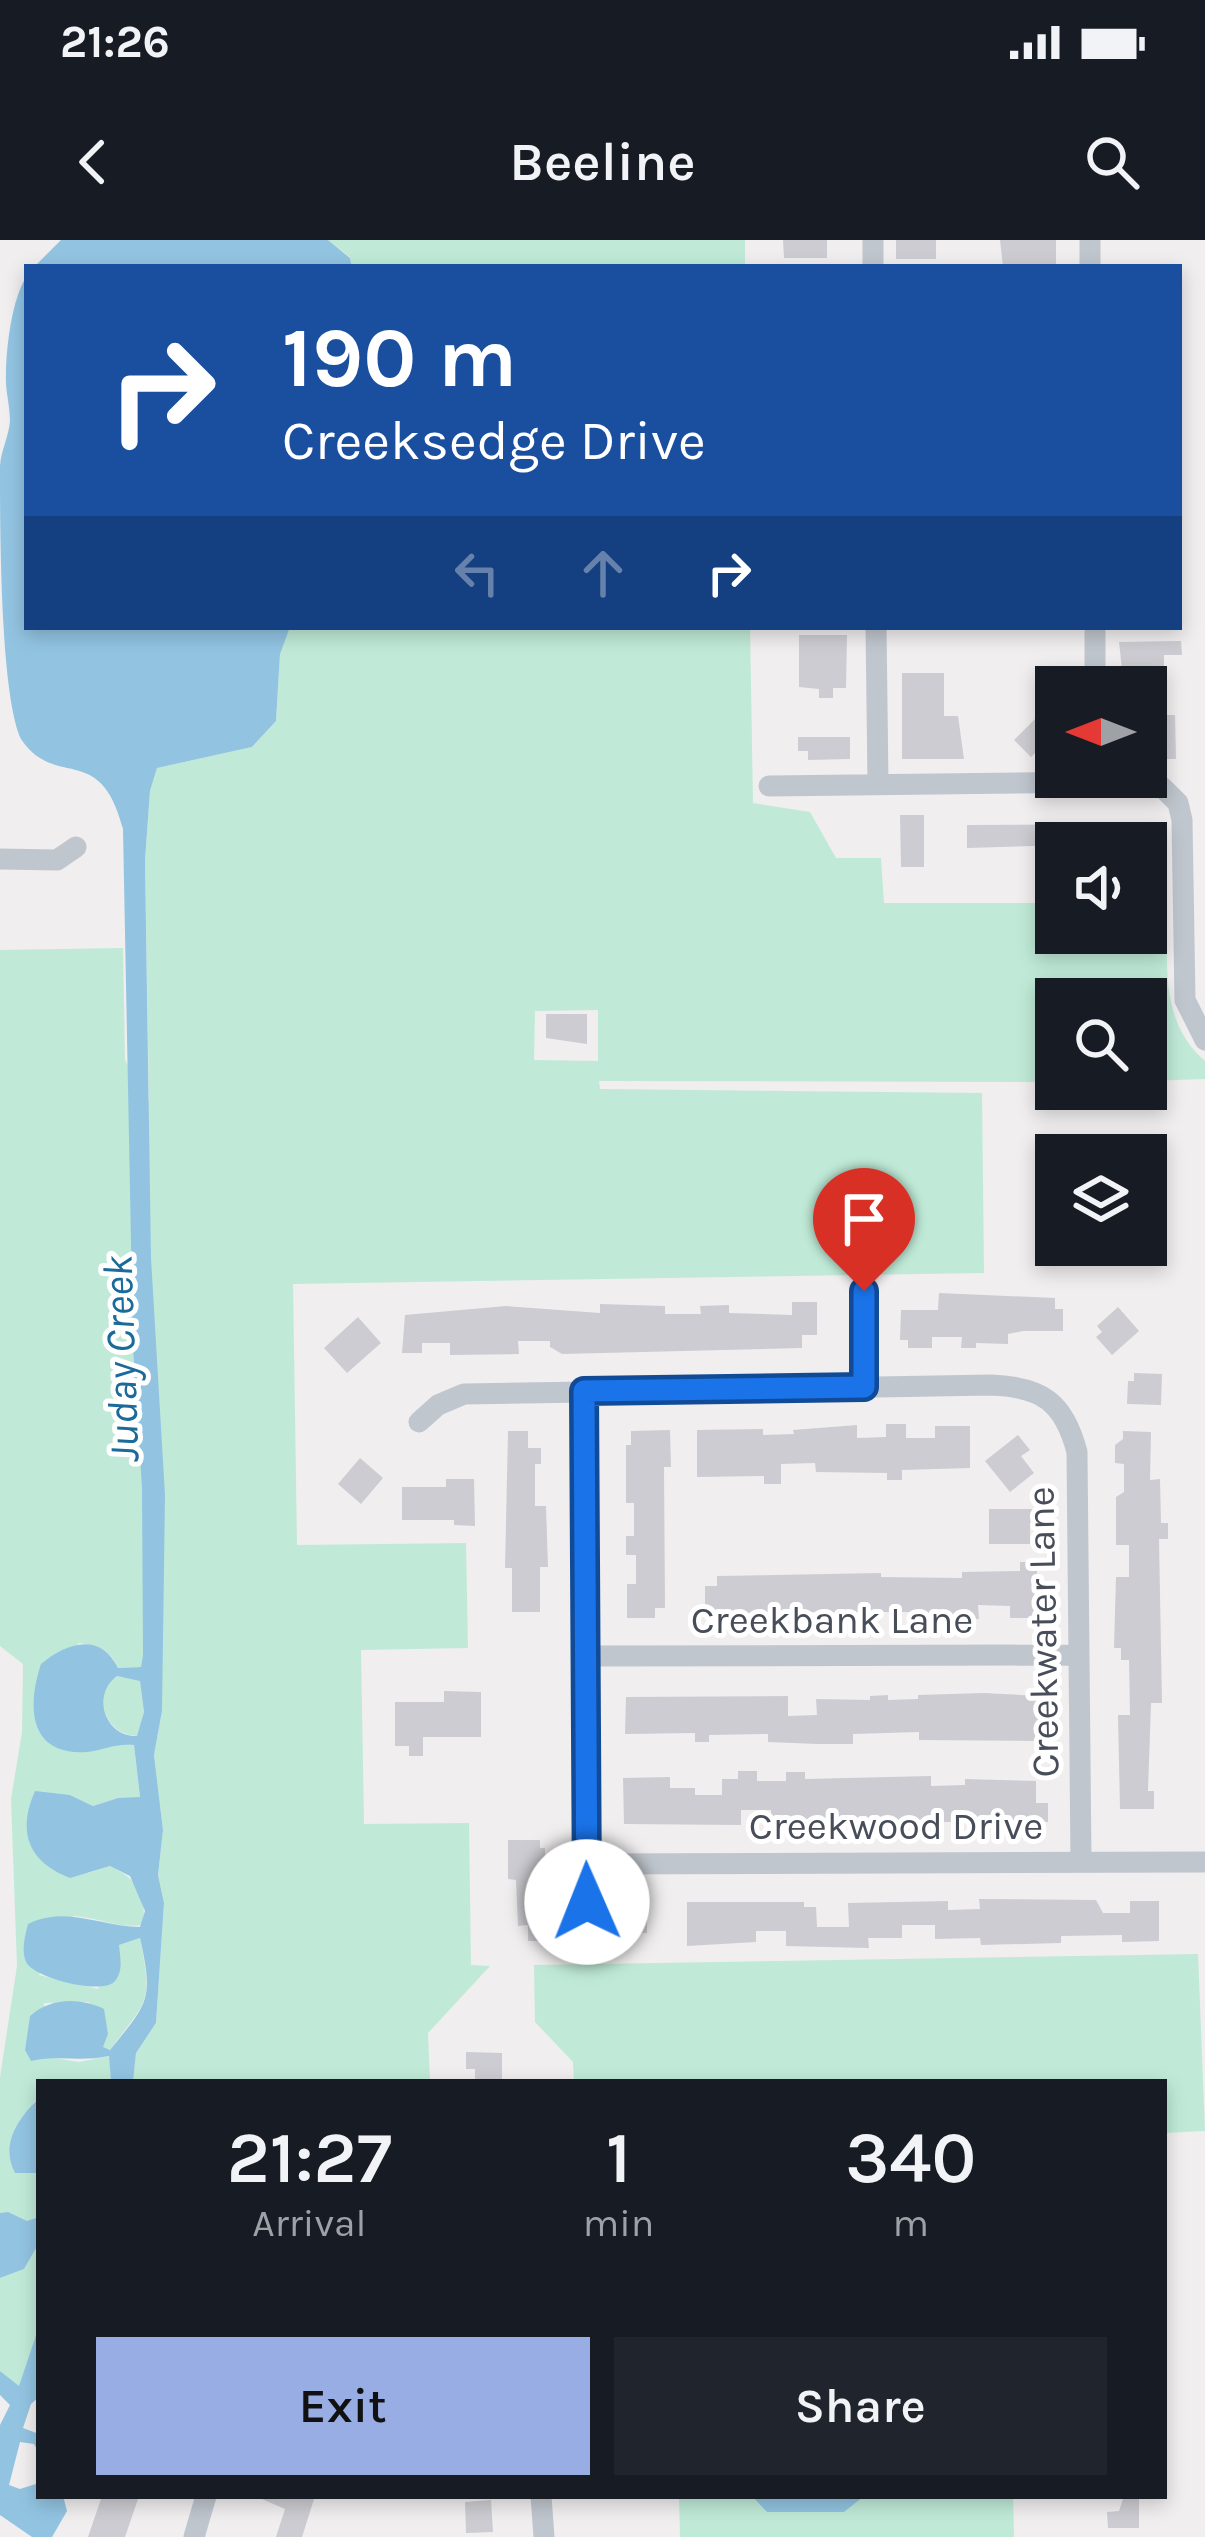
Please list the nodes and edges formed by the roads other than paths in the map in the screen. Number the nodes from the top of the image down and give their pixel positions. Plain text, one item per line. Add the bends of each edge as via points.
1 (877, 630) edge
2 (1095, 630) edge
3 (1095, 666) edge
4 (1035, 780) edge
5 (878, 784) junction
6 (769, 786) dead end
7 (1167, 794) edge
8 (76, 847) dead end
9 (0, 859) edge
10 (1205, 1040) edge
11 (864, 1291) dead end
12 (864, 1387) junction
13 (584, 1391) junction
14 (419, 1422) dead end
15 (1079, 1655) junction
16 (586, 1656) junction
17 (1081, 1862) junction
18 (1205, 1862) edge
19 (586, 1864) junction
20 (588, 1940) dead end
21 (205, 2499) edge
22 (541, 2499) edge
23 (194, 2537) edge
24 (544, 2537) edge

1 - 5 street
2 - 3 street
4 - 5 street
5 - 6 street
7 - 10 street via 1178,802 1185,1000
8 - 9 street via 57,860
11 - 12 street
12 - 13 street
12 - 15 street, Creekwater Lane via 1008,1385 1062,1402 1077,1452
13 - 14 street via 464,1394
13 - 16 street
15 - 16 street, Creekbank Lane
15 - 17 street, Creekwater Lane
16 - 19 street
17 - 18 street, Creekwood Drive
17 - 19 street, Creekwood Drive
19 - 20 street
21 - 23 street
22 - 24 street

